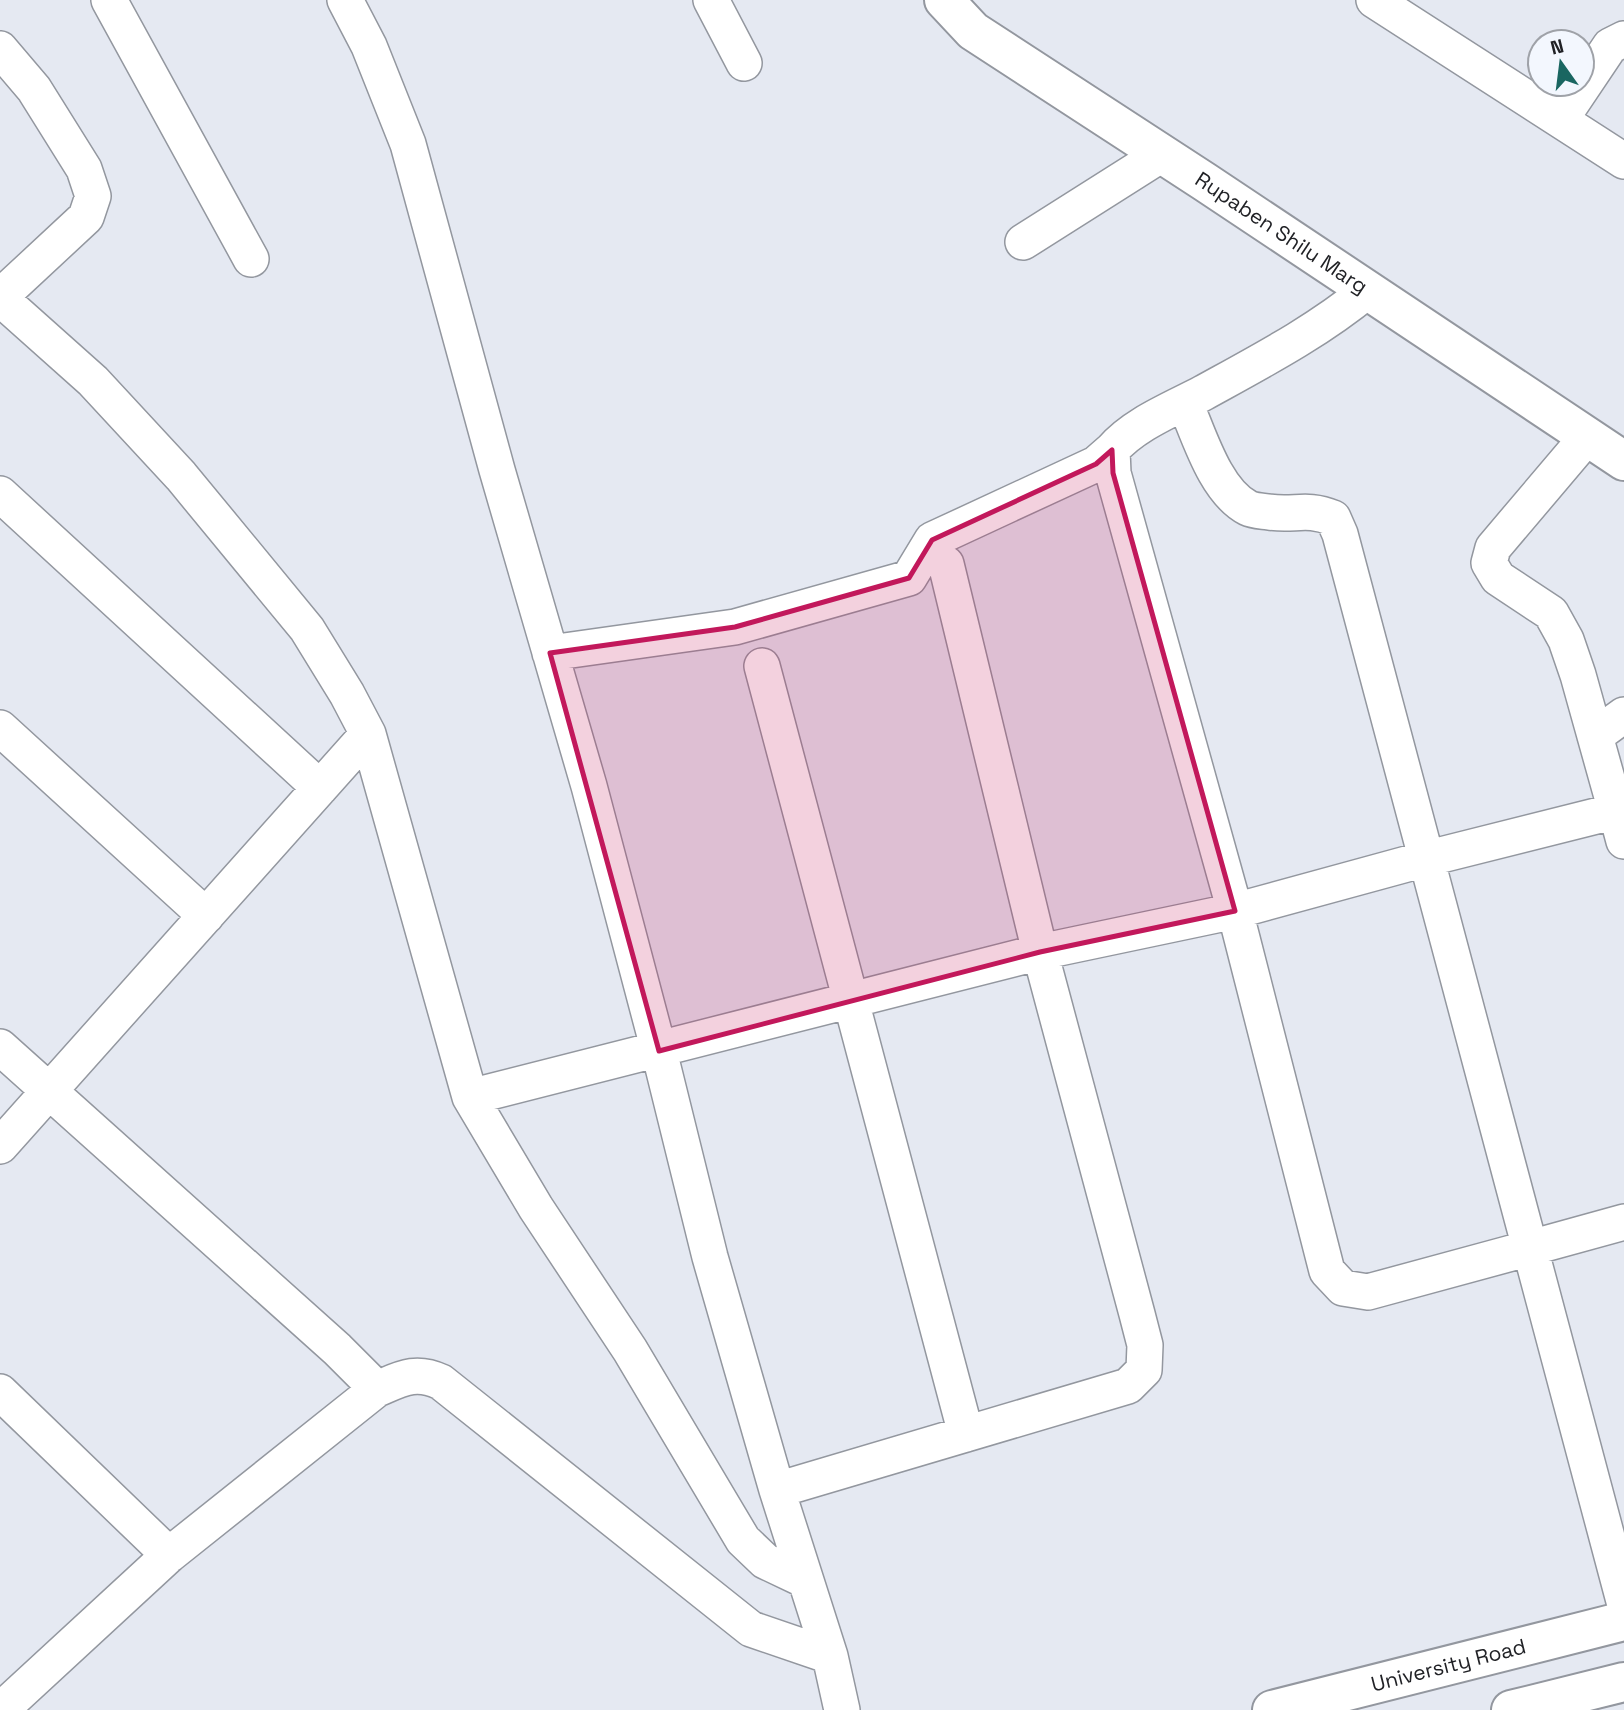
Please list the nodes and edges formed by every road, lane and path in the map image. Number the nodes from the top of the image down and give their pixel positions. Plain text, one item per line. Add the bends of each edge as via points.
1 (109, 0) edge
2 (345, 0) edge
3 (711, 0) edge
4 (944, 0) edge
5 (1374, 0) edge
6 (1624, 39) edge
7 (0, 49) edge
8 (744, 63) dead end
9 (1561, 120) junction
10 (1163, 154) junction
11 (1624, 161) edge
12 (1023, 242) dead end
13 (251, 259) dead end
14 (1368, 290) junction
15 (0, 298) edge
16 (1185, 403) junction
17 (1587, 437) junction
18 (1112, 450) junction
19 (1624, 461) edge
20 (0, 494) edge
21 (946, 564) dead end
22 (550, 653) junction
23 (762, 666) dead end
24 (1624, 715) edge
25 (0, 728) edge
26 (368, 734) junction
27 (1595, 736) junction
28 (320, 788) junction
29 (1620, 826) edge
30 (1425, 859) junction
31 (1235, 911) junction
32 (206, 916) junction
33 (1040, 952) junction
34 (851, 1001) junction
35 (0, 1047) edge
36 (659, 1051) junction
37 (48, 1090) junction
38 (470, 1097) junction
39 (0, 1146) edge
40 (1624, 1223) edge
41 (1530, 1248) junction
42 (377, 1389) junction
43 (0, 1392) edge
44 (966, 1434) junction
45 (777, 1490) junction
46 (169, 1555) junction
47 (804, 1580) junction
48 (1624, 1601) edge
49 (1624, 1621) edge
50 (830, 1656) junction
51 (1624, 1682) edge
52 (1, 1710) edge
53 (842, 1710) edge
54 (1272, 1710) edge
55 (1511, 1710) edge

1 - 13 street
2 - 22 street via 369,46 408,144
3 - 8 street
4 - 10 street, Rupaben Shilu Marg via 973,31
5 - 9 street
6 - 9 street via 1610,46
7 - 15 street via 34,89 84,169 93,197 86,217
9 - 11 street
10 - 12 street
10 - 14 street, Rupaben Shilu Marg
14 - 16 street via 1301,339
14 - 17 street, Rupaben Shilu Marg
15 - 26 street via 93,381 181,476 307,629
16 - 18 street via 1123,437
16 - 30 street via 1218,478 1232,496 1249,509 1316,511 1333,518
17 - 19 street, Rupaben Shilu Marg
17 - 27 street via 1493,548 1489,563 1498,578 1551,613 1566,640
18 - 22 street via 1096,464 932,540 909,578 735,627
18 - 31 street via 1113,473
20 - 28 street
21 - 33 street
22 - 36 street
23 - 34 street
24 - 27 street
25 - 32 street
26 - 28 street
26 - 38 street
27 - 29 street
28 - 32 street
29 - 30 street
30 - 31 street
30 - 41 street
31 - 33 street
31 - 41 street via 1327,1271 1343,1288 1368,1292
32 - 37 street
33 - 34 street
33 - 44 street via 1138,1314 1145,1345 1144,1370 1128,1386
34 - 36 street
34 - 44 street
35 - 37 street
36 - 38 street
36 - 45 street via 710,1256
37 - 39 street
37 - 42 street
38 - 47 street via 744,1540 765,1561
40 - 41 street
41 - 48 street
42 - 46 street
42 - 50 street via 407,1376 426,1375 440,1382 751,1629
43 - 46 street
44 - 45 street
45 - 47 street
46 - 52 street
47 - 50 street
49 - 54 street, University Road
50 - 53 street
51 - 55 street

